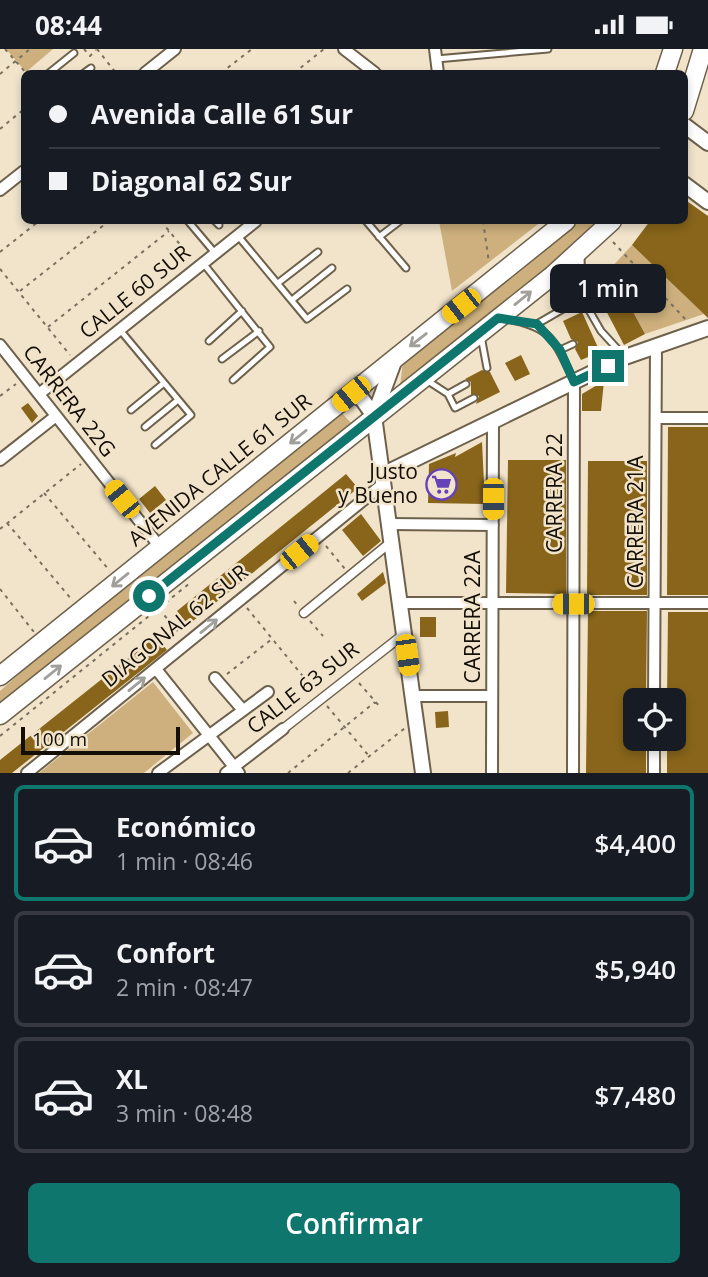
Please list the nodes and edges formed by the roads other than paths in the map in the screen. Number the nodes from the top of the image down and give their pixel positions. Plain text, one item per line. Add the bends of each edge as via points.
1 (175, 49) edge
2 (344, 49) edge
3 (548, 49) edge
4 (673, 49) edge
5 (702, 49) edge
6 (74, 53) dead end
7 (435, 54) edge
8 (91, 68) dead end
9 (53, 70) edge
10 (88, 70) edge
11 (149, 70) edge
12 (371, 70) edge
13 (666, 70) edge
14 (688, 97) edge
15 (688, 128) edge
16 (708, 143) edge
17 (21, 172) edge
18 (688, 187) edge
19 (0, 190) edge
20 (708, 202) edge
21 (191, 224) edge
22 (252, 224) edge
23 (368, 224) edge
24 (396, 224) edge
25 (562, 224) edge
26 (607, 226) edge
27 (237, 235) junction
28 (379, 237) junction
29 (581, 251) junction
30 (318, 252) dead end
31 (215, 253) junction
32 (200, 265) junction
33 (332, 268) dead end
34 (405, 268) dead end
35 (278, 283) junction
36 (347, 289) dead end
37 (582, 298) junction
38 (292, 300) junction
39 (242, 311) junction
40 (498, 318) junction
41 (537, 324) junction
42 (120, 329) junction
43 (702, 330) edge
44 (258, 331) junction
45 (601, 331) junction
46 (481, 332) junction
47 (592, 335) dead end
48 (209, 341) dead end
49 (573, 344) dead end
50 (0, 345) edge
51 (656, 345) junction
52 (560, 350) junction
53 (625, 357) junction
54 (396, 358) junction
55 (222, 359) dead end
56 (487, 368) dead end
57 (422, 377) junction
58 (233, 380) dead end
59 (574, 382) junction
60 (164, 383) junction
61 (466, 384) dead end
62 (39, 394) junction
63 (351, 394) junction
64 (448, 394) junction
65 (474, 398) dead end
66 (178, 400) junction
67 (131, 410) dead end
68 (56, 416) junction
69 (374, 416) junction
70 (656, 418) junction
71 (708, 418) edge
72 (493, 420) junction
73 (145, 427) dead end
74 (155, 445) dead end
75 (0, 460) edge
76 (382, 480) junction
77 (389, 524) junction
78 (493, 525) junction
79 (391, 542) junction
80 (160, 547) junction
81 (399, 603) junction
82 (492, 603) junction
83 (708, 603) edge
84 (573, 604) junction
85 (655, 604) junction
86 (304, 613) dead end
87 (404, 633) junction
88 (156, 669) junction
89 (0, 676) edge
90 (217, 680) road end
91 (654, 688) edge
92 (268, 692) dead end
93 (412, 697) junction
94 (492, 697) junction
95 (242, 709) junction
96 (0, 715) edge
97 (283, 729) joint
98 (208, 734) junction
99 (654, 751) edge
100 (233, 771) edge
101 (27, 773) edge
102 (158, 773) edge
103 (423, 773) edge
104 (492, 773) edge
105 (573, 773) edge
106 (654, 773) edge

1 - 11 street
2 - 12 street
3 - 7 lane
4 - 13 main road
5 - 14 main road
6 - 9 lane
8 - 10 lane
15 - 16 street
17 - 19 street
18 - 20 street
21 - 31 lane
22 - 27 street, CALLE 60 SUR
23 - 28 lane
24 - 28 lane
25 -> 54 main road, AVENIDA CALLE 61 SUR
26 - 29 main road
27 - 31 street, CALLE 60 SUR
27 - 35 lane
28 - 34 lane
29 - 37 lane
40 -> 29 main road
30 - 35 lane
31 - 32 street, CALLE 60 SUR
32 - 39 lane
32 - 42 street, CALLE 60 SUR
33 - 38 lane
35 - 38 lane
36 - 38 lane via 307,319
37 - 41 lane
37 - 45 lane
39 - 44 lane
39 - 48 lane
40 - 41 lane
40 - 46 main road
41 - 52 lane
42 - 60 lane
42 - 62 street, CALLE 60 SUR
43 - 51 street, DIAGONAL 62 SUR
44 - 55 lane
44 - 58 lane via 270,347
45 - 47 lane
45 - 53 lane
46 - 56 lane
46 - 57 main road
49 - 52 lane
50 - 62 street, CARRERA 22G
51 - 53 street, DIAGONAL 62 SUR
51 - 70 street, CARRERA 21A
52 - 59 lane
53 - 59 street, DIAGONAL 62 SUR
54 - 63 main road, AVENIDA CALLE 61 SUR
54 - 69 street
57 - 64 lane
57 - 69 main road
59 - 72 street, DIAGONAL 62 SUR
59 - 84 street, CARRERA 22
60 - 66 lane
60 - 67 lane
61 - 64 lane
62 - 68 street, CARRERA 22G
63 - 69 street via 362,399
63 -> 80 main road, AVENIDA CALLE 61 SUR
64 - 65 lane via 455,408
66 - 73 lane
66 - 74 lane via 191,415
68 - 75 street
68 - 80 street, CARRERA 22G
69 - 76 street
96 -> 69 main road
70 - 71 street
70 - 85 street, CARRERA 21A
72 - 76 street, DIAGONAL 62 SUR
72 - 78 street, CARRERA 22A
76 - 77 street
88 -> 76 street, DIAGONAL 62 SUR
77 - 78 street
77 - 79 street
78 - 82 street, CARRERA 22A
79 - 81 street
79 - 86 street
80 -> 89 main road, AVENIDA CALLE 61 SUR
81 - 82 street
81 - 87 street
82 - 84 street
82 - 94 street, CARRERA 22A
83 - 85 street
84 - 85 street
84 - 105 street, CARRERA 22
85 - 91 street, CARRERA 21A
87 - 93 street
87 - 97 street, CALLE 63 SUR
88 - 98 street
101 -> 88 street, DIAGONAL 62 SUR
90 - 95 street
92 - 95 street
93 - 94 street
93 - 103 street
94 - 104 street, CARRERA 22A
95 - 98 street
97 - 100 street, CALLE 63 SUR
98 - 100 street
98 - 102 street
99 - 106 street

